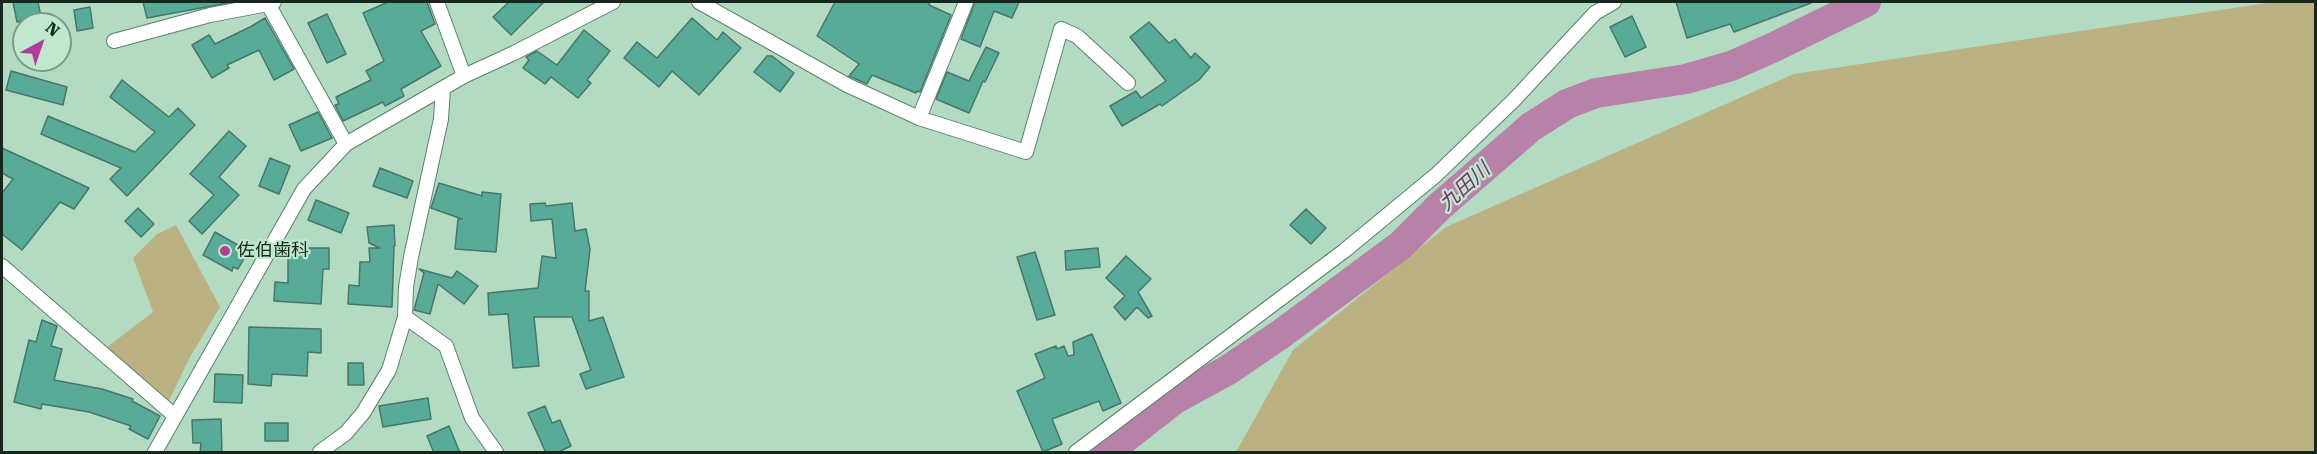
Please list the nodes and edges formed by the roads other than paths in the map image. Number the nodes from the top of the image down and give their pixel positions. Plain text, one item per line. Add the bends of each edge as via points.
1 (437, 2) edge
2 (613, 2) edge
3 (699, 2) edge
4 (966, 2) edge
5 (1614, 2) edge
6 (271, 3) edge
7 (114, 41) dead end
8 (464, 75) junction
9 (1128, 83) dead end
10 (442, 89) junction
11 (919, 118) junction
12 (346, 144) junction
13 (2, 266) edge
14 (405, 317) junction
15 (175, 416) junction
16 (155, 453) edge
17 (320, 453) edge
18 (496, 453) edge
19 (1076, 453) edge

1 - 8 street
2 - 8 street
3 - 11 street via 847,85
4 - 11 street
5 - 19 street via 1595,13 1514,100 1436,175 1344,251
6 - 7 street
6 - 12 street
8 - 10 street
9 - 11 street via 1077,36 1061,29 1026,152
10 - 12 street
10 - 14 street via 441,119 411,257
12 - 15 street via 304,189
13 - 15 street
14 - 17 street via 388,370 363,413 346,433
14 - 18 street via 446,346 472,418
15 - 16 street

